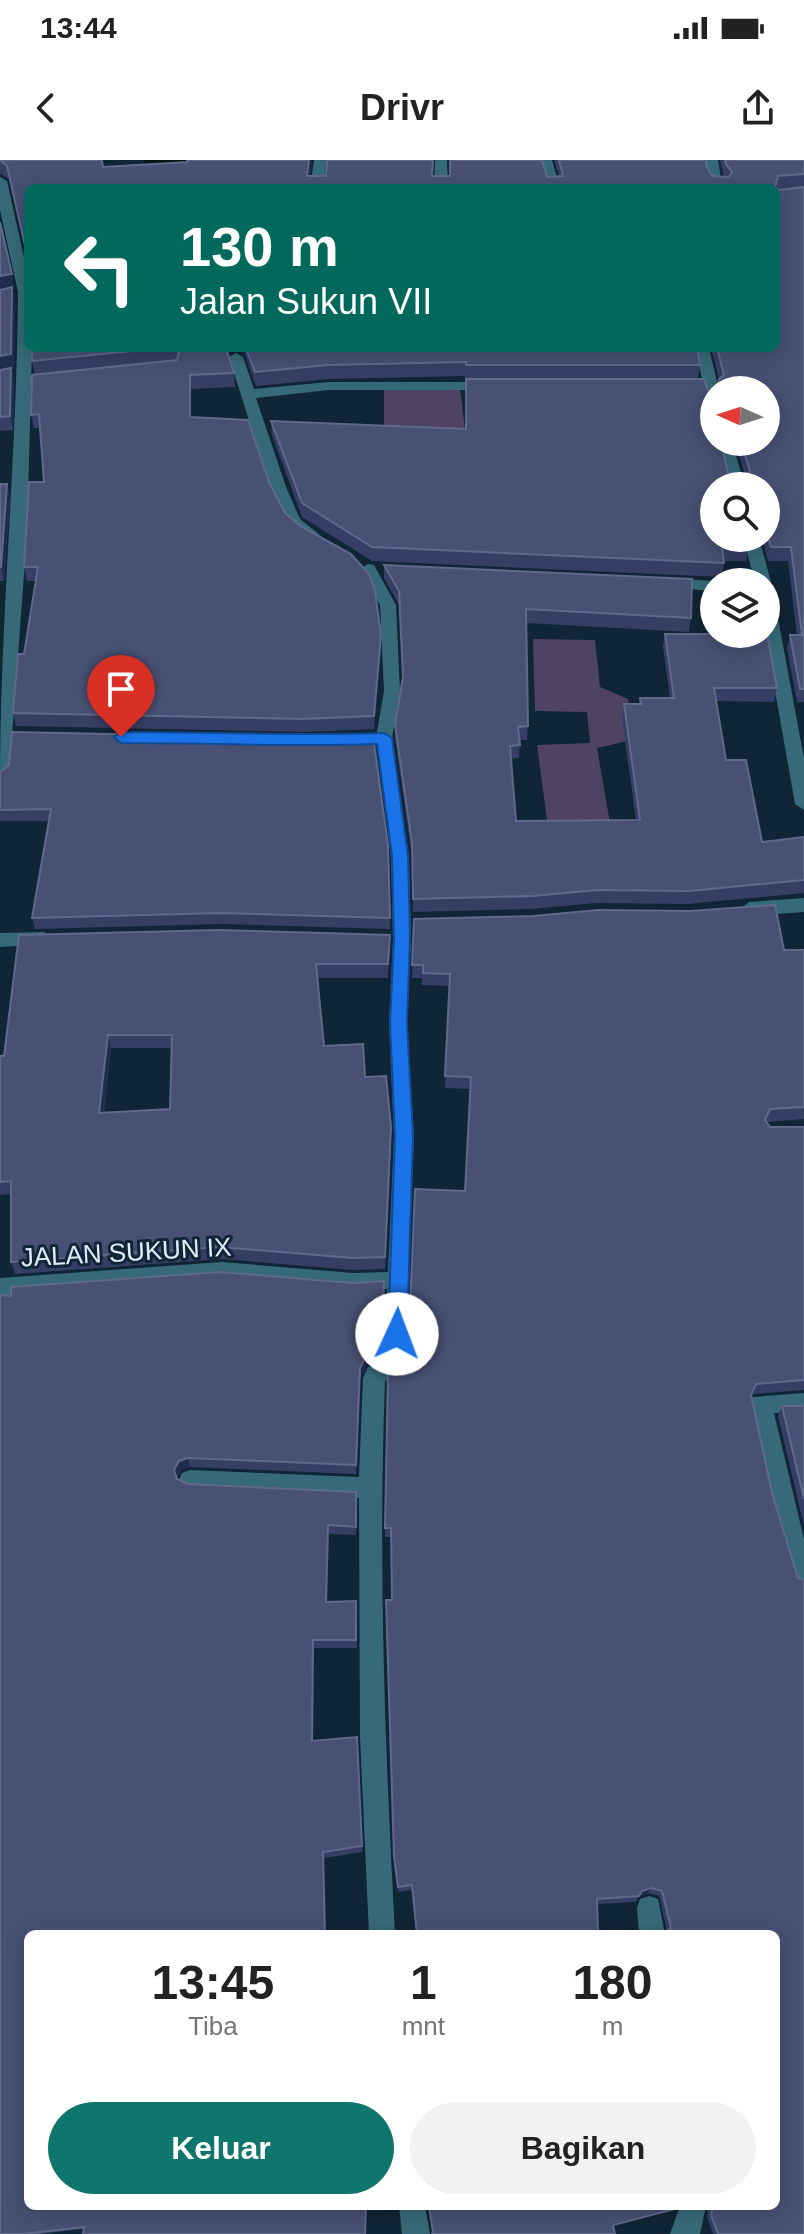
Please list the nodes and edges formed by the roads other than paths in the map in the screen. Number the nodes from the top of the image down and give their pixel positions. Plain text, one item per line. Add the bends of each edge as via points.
1 (320, 160) edge
2 (441, 160) edge
3 (546, 160) edge
4 (712, 160) edge
5 (317, 184) edge
6 (441, 184) edge
7 (552, 184) edge
8 (717, 184) edge
9 (1, 187) edge
10 (22, 293) edge
11 (702, 352) edge
12 (236, 357) dead end
13 (705, 376) edge
14 (505, 386) edge
15 (248, 394) junction
16 (331, 548) edge
17 (369, 567) dead end
18 (649, 583) edge
19 (700, 585) edge
20 (776, 648) edge
21 (799, 763) edge
22 (0, 776) edge
23 (804, 804) edge
24 (804, 905) edge
25 (731, 911) edge
26 (63, 938) edge
27 (0, 940) edge
28 (399, 1280) junction
29 (0, 1287) edge
30 (804, 1403) edge
31 (190, 1480) dead end
32 (370, 1488) junction
33 (804, 1577) edge
34 (649, 1908) dead end
35 (382, 1930) edge
36 (652, 1930) edge
37 (413, 2210) edge
38 (692, 2210) edge
39 (416, 2234) edge
40 (684, 2234) edge

1 - 5 street
2 - 6 street
3 - 7 street
4 - 8 street
9 - 10 street
10 - 22 street via 10,735
11 - 13 street
12 - 15 street
14 - 15 street via 329,386
15 - 16 street via 294,522
17 - 28 street via 388,605 392,691 377,739 400,856 398,1023 404,1136
18 - 19 street
20 - 21 street
21 - 23 street
24 - 25 street
26 - 27 street
28 - 29 street, JALAN SUKUN IX via 353,1282 222,1271
28 - 32 street via 394,1368 374,1378
30 - 33 street via 761,1404
31 - 32 street
32 - 35 street via 372,1737
34 - 36 street
37 - 39 street
38 - 40 street

